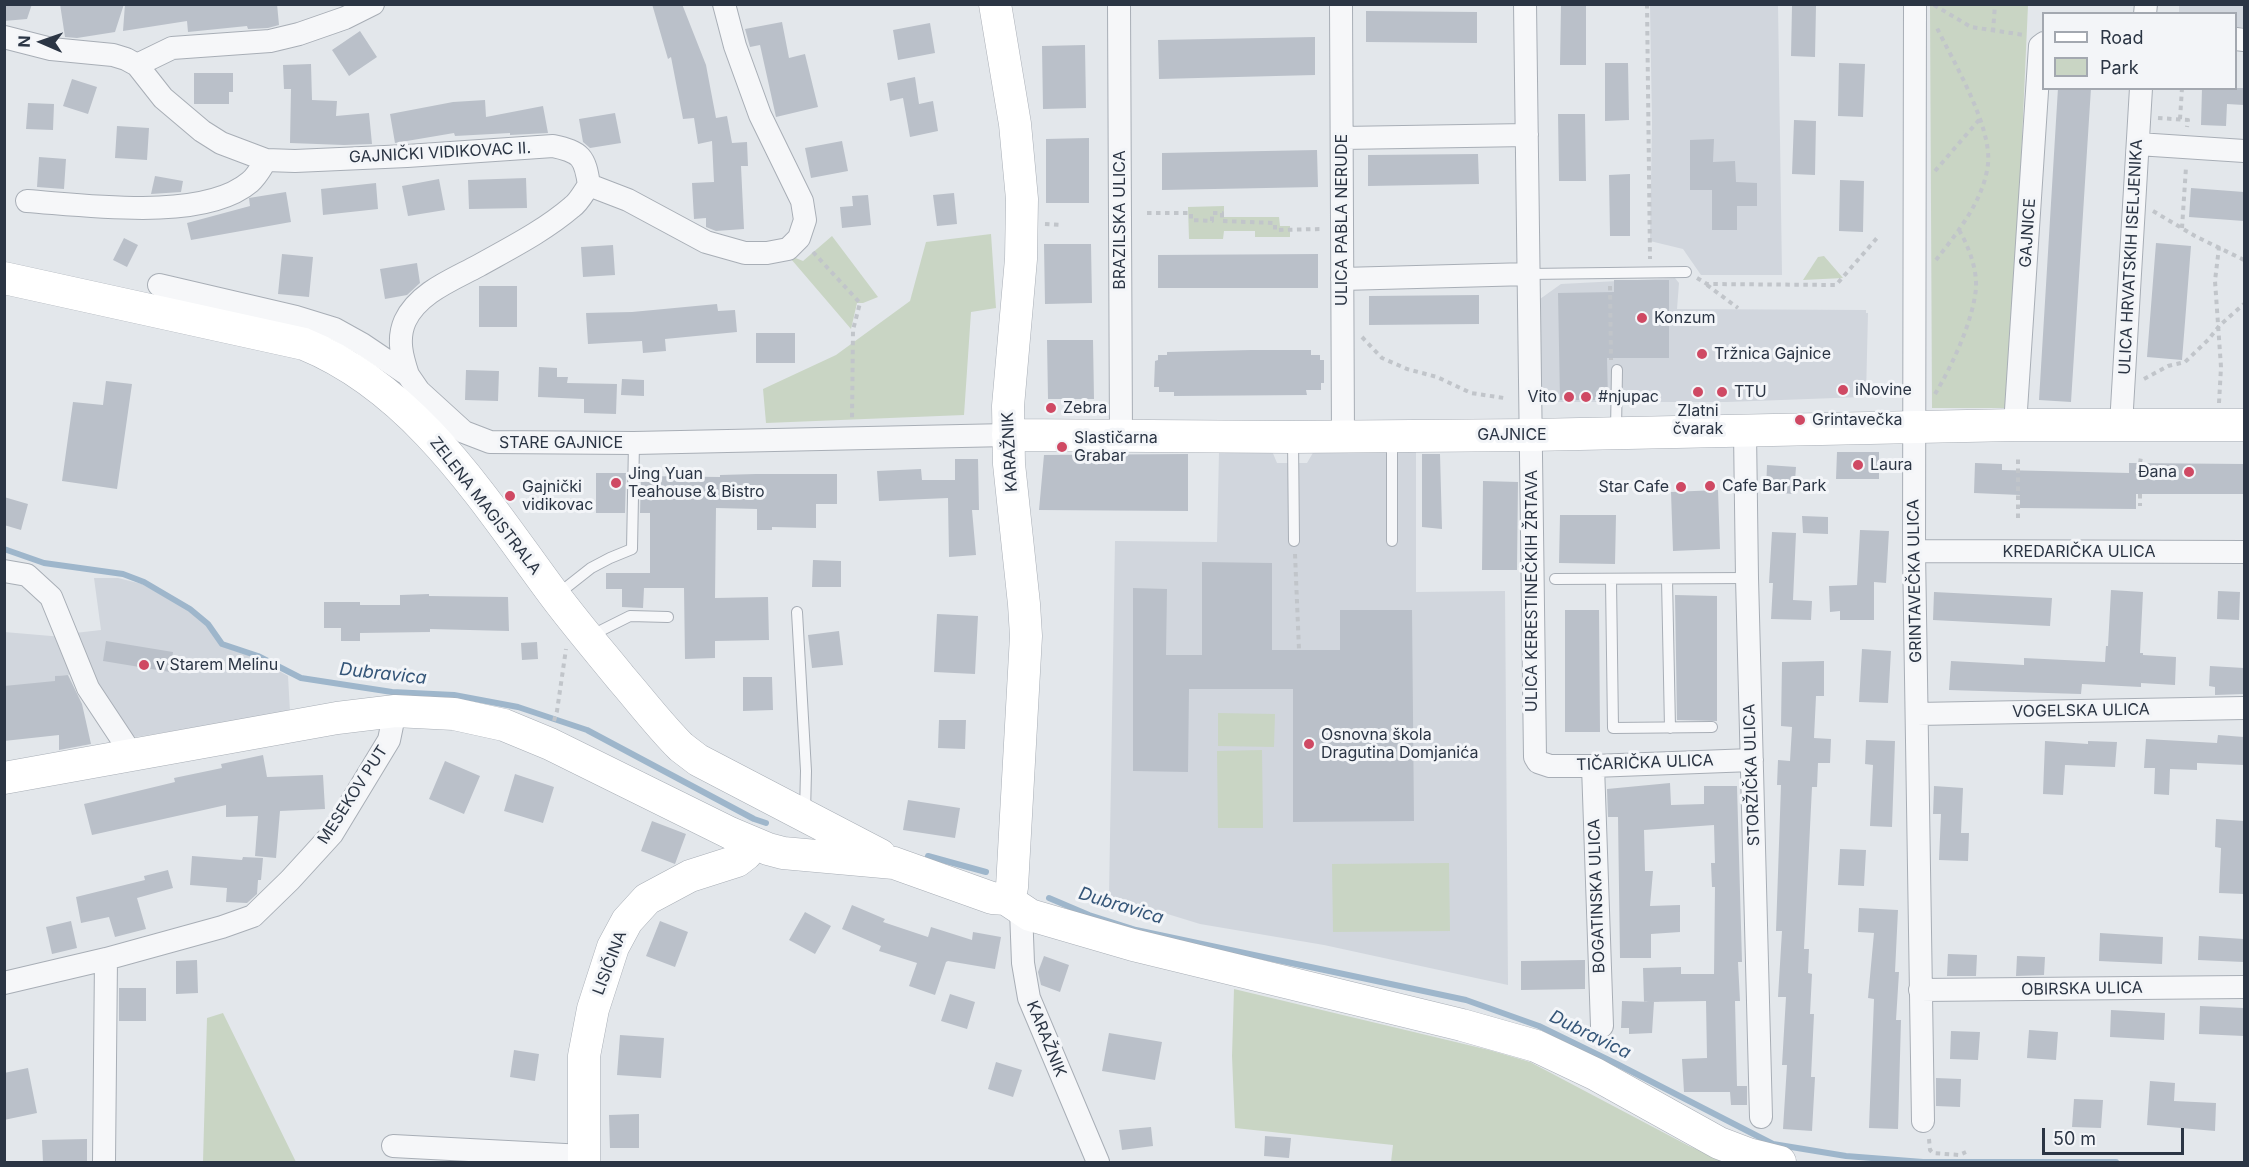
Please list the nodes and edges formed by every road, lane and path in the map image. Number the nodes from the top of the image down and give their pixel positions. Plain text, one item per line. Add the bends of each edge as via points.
1 (374, 4) edge
2 (724, 4) edge
3 (995, 4) edge
4 (1119, 4) edge
5 (1341, 4) edge
6 (1525, 4) edge
7 (1647, 4) edge
8 (1933, 4) edge
9 (1995, 4) edge
10 (1923, 11) edge
11 (1993, 32) junction
12 (4, 38) edge
13 (2038, 39) edge
14 (137, 65) junction
15 (2141, 90) edge
16 (2182, 90) edge
17 (2149, 118) dead end
18 (2180, 119) junction
19 (1980, 120) junction
20 (2187, 130) dead end
21 (1527, 135) junction
22 (1342, 138) junction
23 (2138, 144) junction
24 (2244, 151) edge
25 (2186, 158) dead end
26 (266, 160) junction
27 (1932, 174) dead end
28 (589, 185) junction
29 (27, 201) dead end
30 (2143, 205) dead end
31 (1147, 213) dead end
32 (1046, 225) dead end
33 (1062, 225) dead end
34 (2182, 228) junction
35 (1330, 229) dead end
36 (1959, 230) junction
37 (799, 238) junction
38 (1877, 238) dead end
39 (2219, 247) junction
40 (2244, 260) edge
41 (1931, 266) dead end
42 (1650, 272) junction
43 (1686, 272) joint
44 (1529, 274) junction
45 (4, 279) edge
46 (1342, 279) junction
47 (1610, 282) dead end
48 (1707, 284) junction
49 (159, 285) dead end
50 (2244, 304) edge
51 (1738, 308) dead end
52 (2218, 328) junction
53 (1359, 335) dead end
54 (1614, 365) joint
55 (408, 375) junction
56 (2139, 381) dead end
57 (1504, 398) dead end
58 (1931, 400) dead end
59 (2219, 406) dead end
60 (852, 414) dead end
61 (2015, 425) junction
62 (2121, 425) junction
63 (2244, 425) edge
64 (1913, 428) junction
65 (1745, 432) junction
66 (1616, 434) junction
67 (1008, 435) junction
68 (1391, 435) junction
69 (1531, 435) junction
70 (1121, 436) junction
71 (1292, 436) junction
72 (1343, 436) junction
73 (634, 443) junction
74 (2141, 457) dead end
75 (2018, 458) dead end
76 (2140, 463) dead end
77 (2140, 494) dead end
78 (2140, 506) dead end
79 (2018, 518) dead end
80 (1294, 541) joint
81 (1392, 541) dead end
82 (1914, 551) junction
83 (2244, 552) edge
84 (4, 571) edge
85 (1746, 578) junction
86 (1555, 579) dead end
87 (1667, 579) junction
88 (1611, 580) junction
89 (555, 596) junction
90 (797, 612) dead end
91 (668, 617) dead end
92 (577, 639) junction
93 (1299, 650) dead end
94 (2244, 708) edge
95 (396, 711) junction
96 (557, 711) dead end
97 (1917, 714) junction
98 (1712, 727) dead end
99 (1670, 728) junction
100 (133, 756) junction
101 (1752, 760) junction
102 (1538, 762) joint
103 (1593, 766) junction
104 (4, 778) edge
105 (805, 816) junction
106 (752, 843) junction
107 (783, 853) junction
108 (894, 863) junction
109 (1013, 904) junction
110 (106, 959) junction
111 (4, 983) edge
112 (2244, 987) edge
113 (1920, 990) junction
114 (1602, 1026) dead end
115 (1761, 1118) dead end
116 (1923, 1121) joint
117 (393, 1146) dead end
118 (1966, 1152) dead end
119 (584, 1159) edge
120 (104, 1162) edge
121 (1098, 1162) edge
122 (1780, 1162) edge

1 - 14 street via 299,34 270,41 171,48
2 - 37 street via 760,115 802,201 805,220
3 - 67 street, KARAŽNIK via 1015,124 1022,199
4 - 70 street, BRAZILSKA ULICA
5 - 22 street, ULICA PABLA NERUDE
6 - 21 street, ULICA KERESTINEČKIH ŽRTAVA
7 - 42 path
8 - 11 path via 1971,27
9 - 11 path
10 - 19 path
10 - 64 street, GRINTAVEČKA ULICA
11 - 13 path
12 - 14 street via 51,49 113,55
13 - 61 street, GAJNICE
14 - 26 street, GAJNIČKI VIDIKOVAC II. via 163,98 202,131 221,143
15 - 23 street, ULICA HRVATSKIH ISELJENIKA
16 - 18 path
17 - 18 path
18 - 20 path via 2188,120
19 - 27 path
19 - 36 path via 1988,166
21 - 22 street
21 - 44 street, ULICA KERESTINEČKIH ŽRTAVA
22 - 46 street, ULICA PABLA NERUDE
23 - 24 street
23 - 62 street, ULICA HRVATSKIH ISELJENIKA
25 - 34 path
26 - 28 street, GAJNIČKI VIDIKOVAC II. via 553,146 572,150 586,164
26 - 29 street via 249,183 209,201 173,207
28 - 37 street via 628,200 706,242 745,253 788,249
28 - 55 street via 574,206 532,236 431,292 413,308 400,337
30 - 34 path
31 - 35 path via 1191,213 1191,220 1212,221 1212,213 1222,213 1222,221 1275,223 1275,230
32 - 33 path
34 - 39 path
36 - 41 path
36 - 58 path via 1974,266 1976,287 1955,356
37 - 60 path via 860,303 853,330
38 - 48 path via 1836,285
39 - 40 path
39 - 52 path via 2215,281
42 - 43 lane
42 - 44 lane
43 - 48 path
44 - 46 street
44 - 69 street, ULICA KERESTINEČKIH ŽRTAVA
45 - 89 street, ZELENA MAGISTRALA via 261,333 332,356 393,399 446,451
46 - 72 street, ULICA PABLA NERUDE
47 - 54 path
48 - 51 path
49 - 55 street, STARE GAJNICE via 335,330
50 - 52 path
52 - 56 path via 2185,362
52 - 59 path
53 - 57 path via 1382,358 1407,369 1437,377 1471,393
54 - 66 lane
55 - 73 street, STARE GAJNICE via 419,391 464,432 490,442
61 - 62 street, GAJNICE
61 - 64 street, GAJNICE
62 - 63 street, GAJNICE
64 - 65 street, GAJNICE
64 - 82 street, GRINTAVEČKA ULICA
65 - 66 street, GAJNICE
65 - 85 street, STORŽIČKA ULICA
66 - 69 street, GAJNICE
67 - 70 street, GAJNICE
67 - 73 street, STARE GAJNICE
67 - 109 street, KARAŽNIK via 1026,636 1010,895
68 - 69 street, GAJNICE
68 - 72 street, GAJNICE
68 - 81 lane
69 - 102 street, ULICA KERESTINEČKIH ŽRTAVA via 1533,749
70 - 71 street, GAJNICE
71 - 72 street, GAJNICE
71 - 80 lane
73 - 89 lane via 632,549 591,568
74 - 76 path
75 - 79 path
77 - 78 path
80 - 93 path
82 - 83 street, KREDARIČKA ULICA
82 - 97 street, GRINTAVEČKA ULICA
84 - 100 street via 27,575 51,597 88,688
85 - 87 lane
85 - 101 street, STORŽIČKA ULICA
86 - 88 lane
87 - 88 lane
87 - 99 lane
88 - 99 lane via 1613,728
89 - 92 street, ZELENA MAGISTRALA
90 - 105 lane
91 - 92 lane via 630,616
92 - 96 path
92 - 105 street, ZELENA MAGISTRALA via 681,747 698,760
94 - 97 street, VOGELSKA ULICA
95 - 100 street via 337,718
95 - 106 street via 454,714 504,725
95 - 110 street, MESEKOV PUT via 389,740 332,834 253,916
97 - 113 street, GRINTAVEČKA ULICA
98 - 99 lane
100 - 104 street
101 - 103 street, TIČARIČKA ULICA
101 - 115 street, STORŽIČKA ULICA
102 - 103 street, TIČARIČKA ULICA via 1550,766
103 - 114 street, BOGATINSKA ULICA
105 - 107 street via 797,840
105 - 108 street, ZELENA MAGISTRALA
106 - 107 street
106 - 119 street, LISIČINA via 737,861 690,876 648,899 627,921 613,947 593,1009 584,1056
107 - 108 street
108 - 109 street
109 - 121 street, KARAŽNIK via 1029,998
109 - 122 street via 1062,925 1133,945 1462,1024 1536,1046 1719,1143
110 - 111 street, MESEKOV PUT
110 - 120 street
112 - 113 street, OBIRSKA ULICA
113 - 116 street, GRINTAVEČKA ULICA
116 - 118 path via 1933,1154
117 - 119 street, LISIČINA

